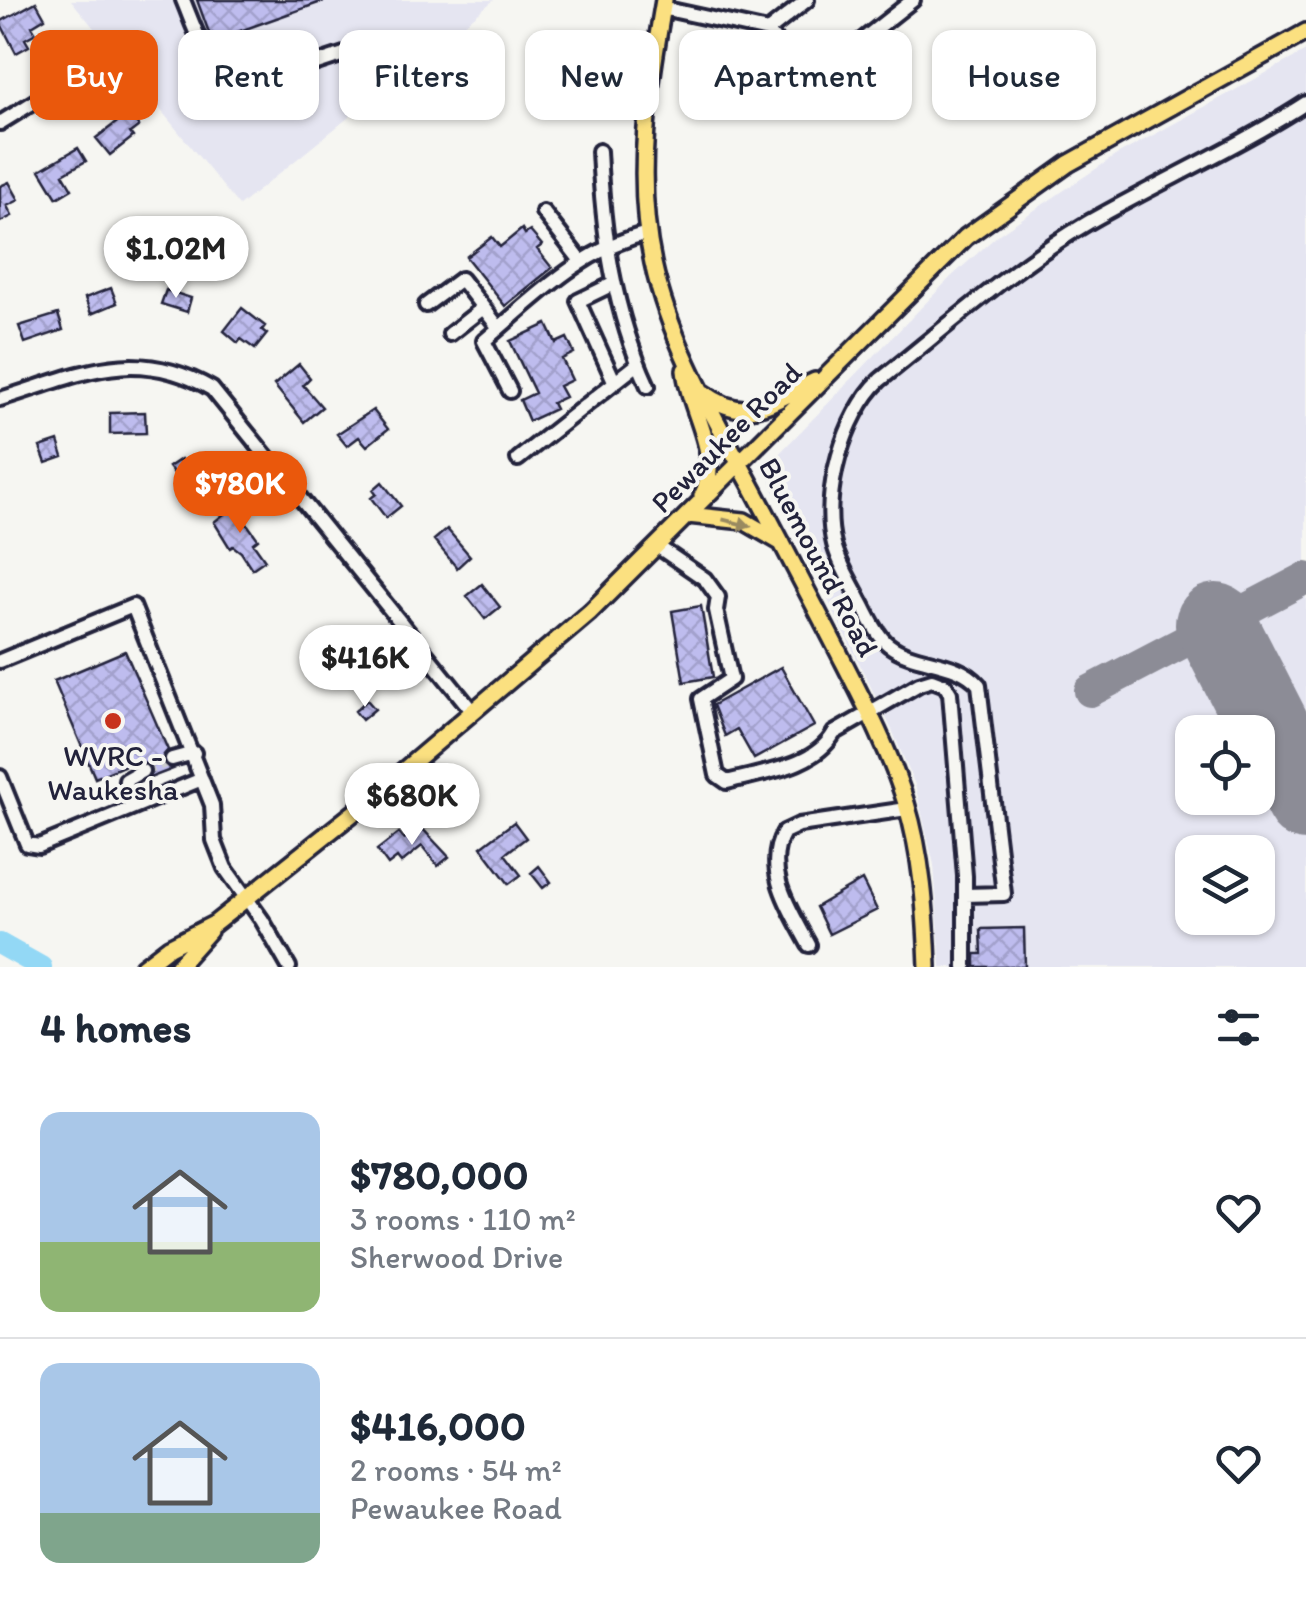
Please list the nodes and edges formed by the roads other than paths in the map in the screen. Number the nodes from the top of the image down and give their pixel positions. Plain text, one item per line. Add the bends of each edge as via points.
1 (184, 0) edge
2 (808, 0) edge
3 (911, 1) edge
4 (663, 4) edge
5 (764, 30) edge
6 (769, 30) edge
7 (875, 30) edge
8 (1306, 32) edge
9 (339, 56) edge
10 (1306, 103) edge
11 (30, 104) edge
12 (0, 123) edge
13 (598, 150) dead end
14 (543, 212) dead end
15 (648, 233) junction
16 (606, 246) junction
17 (581, 261) junction
18 (613, 284) junction
19 (426, 306) dead end
20 (483, 308) junction
21 (499, 328) junction
22 (450, 334) dead end
23 (684, 355) junction
24 (638, 364) junction
25 (826, 376) junction
26 (615, 383) junction
27 (648, 386) dead end
28 (701, 390) junction
29 (510, 391) dead end
30 (0, 399) edge
31 (518, 459) dead end
32 (739, 464) junction
33 (691, 512) junction
34 (783, 544) junction
35 (657, 546) junction
36 (0, 660) edge
37 (473, 712) junction
38 (870, 714) junction
39 (194, 752) junction
40 (172, 759) tunnel mouth
41 (142, 771) dead end
42 (0, 777) edge
43 (202, 779) junction
44 (135, 806) junction
45 (907, 809) junction
46 (965, 896) junction
47 (246, 898) junction
48 (214, 924) junction
49 (809, 945) dead end
50 (142, 967) edge
51 (177, 967) edge
52 (289, 967) edge
53 (928, 967) edge
54 (965, 967) edge

1 - 9 street via 205,54 244,86
2 - 6 street
3 - 7 street
4 - 5 street
4 - 15 main road, Bluemound Road via 645,123
8 - 25 main road, Pewaukee Road via 1068,164 1002,209
10 - 46 street via 1050,247 880,380 856,407 836,469 831,523 848,578 888,644 958,670 979,685 1004,894
11 - 12 street
13 - 16 street
14 - 17 street
15 - 16 street
15 - 23 main road, Bluemound Road
16 - 17 street
16 - 18 street
17 - 21 street
18 - 24 street
18 - 26 street via 578,301
19 - 20 street via 460,279
20 - 21 street
20 - 22 street
21 - 29 street via 484,341
23 - 28 main road, Bluemound Road
23 - 33 main road via 710,460 707,488
24 - 26 street
24 - 27 street
25 - 28 main road via 741,411
25 - 32 main road, Pewaukee Road
26 - 31 street
28 - 32 main road, Bluemound Road
30 - 37 street via 124,365 177,371 212,390
32 - 33 main road, Pewaukee Road
32 - 34 main road, Bluemound Road
33 -> 34 main road via 744,522
33 - 35 main road, Pewaukee Road
34 - 38 main road, Bluemound Road
35 - 37 main road, Pewaukee Road
35 - 38 street via 705,579 718,597 731,679 701,699 716,774 727,782 800,762
36 - 39 street via 134,606
37 - 47 main road, Pewaukee Road
38 - 45 main road, Bluemound Road
38 - 46 street via 932,680 950,693
39 - 40 street
39 - 43 street
41 - 44 street via 126,780
42 - 44 street via 27,844 39,846
43 - 44 street
43 - 47 street via 214,840
45 - 49 street via 784,832 776,856 780,890
45 - 53 main road, Bluemound Road via 921,872
46 - 54 street
47 - 48 main road, Pewaukee Road
47 - 52 street
48 - 50 main road, Pewaukee Road
48 - 51 main road, Pewaukee Road

